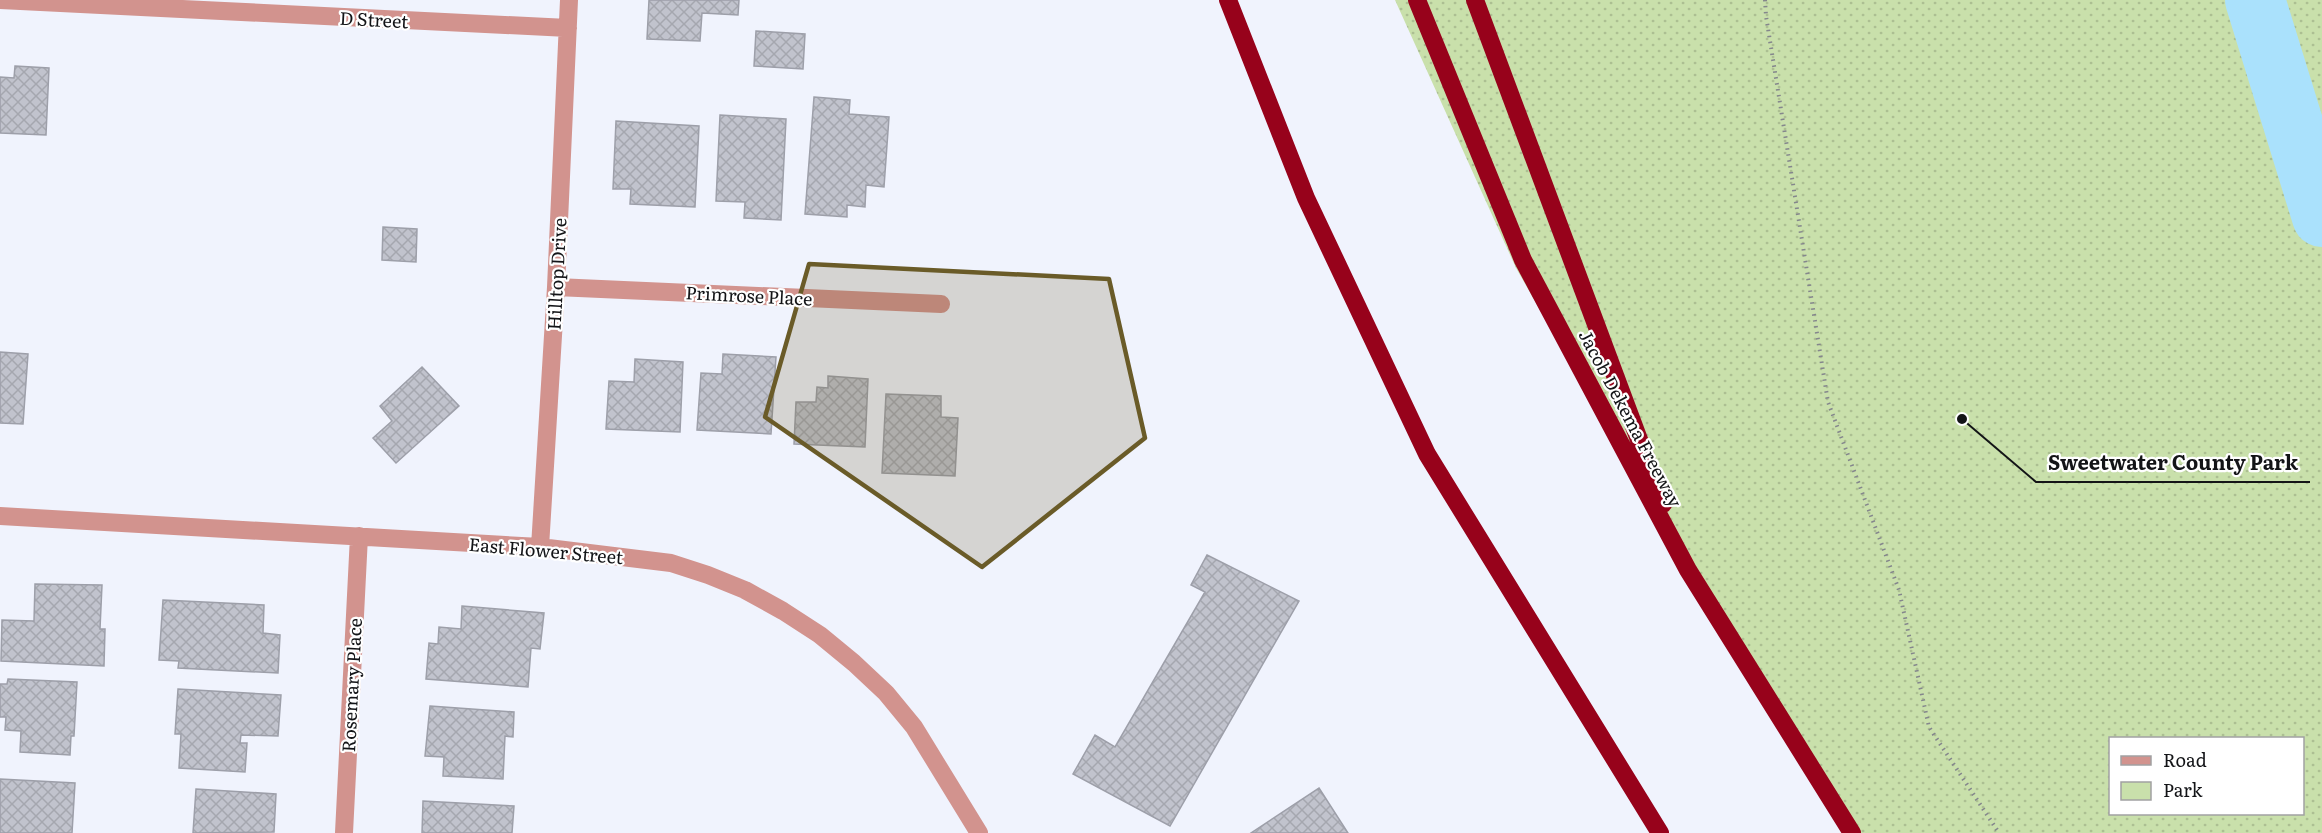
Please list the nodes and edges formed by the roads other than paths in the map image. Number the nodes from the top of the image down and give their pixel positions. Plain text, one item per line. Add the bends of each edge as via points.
1 (0, 0) edge
2 (569, 0) edge
3 (1228, 0) edge
4 (1417, 0) edge
5 (1475, 0) edge
6 (568, 28) junction
7 (556, 287) junction
8 (941, 304) dead end
9 (0, 516) edge
10 (359, 537) junction
11 (540, 547) junction
12 (1688, 570) junction
13 (344, 833) edge
14 (979, 833) edge
15 (1660, 833) edge
16 (1852, 833) edge

1 - 6 street, D Street
2 - 6 street, Hilltop Drive
3 - 15 highway via 1306,198 1427,454
4 - 12 highway, Jacob Dekema Freeway via 1523,260
5 - 12 highway
6 - 7 street, Hilltop Drive
7 - 8 street, Primrose Place
7 - 11 street, Hilltop Drive
9 - 10 street, East Flower Street
10 - 11 street, East Flower Street
10 - 13 street, Rosemary Place
11 - 14 street, East Flower Street via 671,563 745,590 783,611 837,649 886,693 914,727
12 - 16 highway, Jacob Dekema Freeway

